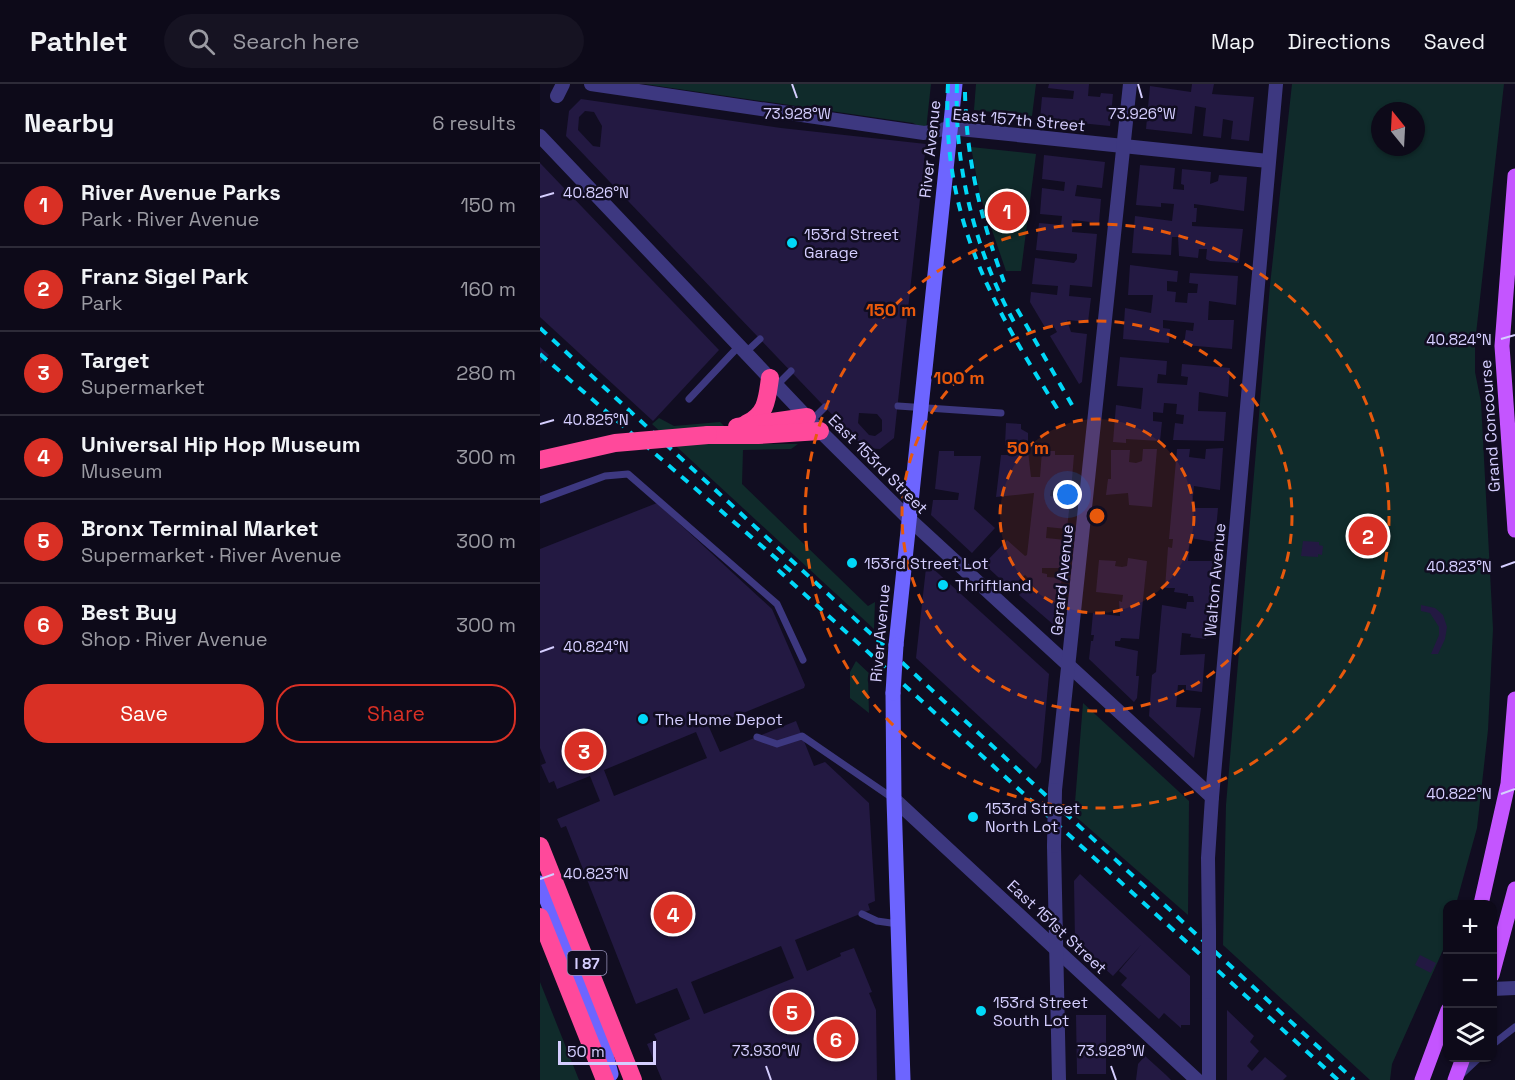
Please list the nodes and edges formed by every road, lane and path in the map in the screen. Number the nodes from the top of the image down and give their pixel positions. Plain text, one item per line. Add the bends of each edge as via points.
1 (591, 84) edge
2 (955, 84) edge
3 (1130, 84) edge
4 (1276, 84) edge
5 (950, 128) junction
6 (540, 136) edge
7 (1123, 146) junction
8 (1268, 161) junction
9 (1515, 176) edge
10 (760, 339) dead end
11 (743, 349) junction
12 (791, 371) dead end
13 (773, 382) junction
14 (690, 399) dead end
15 (898, 406) dead end
16 (825, 407) dead end
17 (921, 409) junction
18 (1001, 413) dead end
19 (812, 423) junction
20 (752, 430) junction
21 (1512, 449) edge
22 (540, 460) edge
23 (540, 500) edge
24 (908, 517) junction
25 (1515, 530) edge
26 (803, 660) dead end
27 (1069, 666) junction
28 (1515, 699) edge
29 (757, 737) dead end
30 (1212, 797) junction
31 (894, 799) junction
32 (540, 846) edge
33 (540, 883) edge
34 (1514, 899) edge
35 (1482, 900) edge
36 (862, 914) dead end
37 (540, 916) edge
38 (898, 924) junction
39 (1056, 948) junction
40 (1497, 958) edge
41 (1515, 988) edge
42 (1497, 989) edge
43 (1443, 1023) edge
44 (1515, 1027) edge
45 (601, 1035) junction
46 (1497, 1042) edge
47 (1462, 1062) edge
48 (1475, 1062) edge
49 (605, 1080) edge
50 (614, 1080) edge
51 (624, 1080) edge
52 (633, 1080) edge
53 (903, 1080) edge
54 (1059, 1080) edge
55 (1197, 1080) edge
56 (1209, 1080) edge
57 (1422, 1080) edge
58 (1455, 1080) edge

1 - 5 street, East 157th Street via 924,133
2 - 5 main road, River Avenue
3 - 7 street, Gerard Avenue
4 - 8 street, Walton Avenue
5 - 7 street, East 157th Street
5 - 17 main road, River Avenue
6 - 11 street, East 153rd Street
7 - 8 street, East 157th Street
7 - 27 street, Gerard Avenue
8 - 30 street, Walton Avenue
9 - 21 main road, Grand Concourse via 1502,346
10 - 11 lane
11 - 13 street, East 153rd Street
11 - 14 lane
12 - 13 lane
13 - 19 street, East 153rd Street
13 - 20 highway
15 - 17 lane
16 - 19 lane
17 - 18 lane
17 - 24 main road, River Avenue
19 - 20 highway
19 - 24 street, East 153rd Street
20 - 22 highway, bridge via 615,443
21 - 25 main road, Grand Concourse
23 - 26 lane via 604,476 628,474 777,604
24 - 27 street, East 153rd Street
24 - 31 main road, River Avenue, bridge via 893,693
27 - 30 street, East 153rd Street
27 - 39 street, Gerard Avenue, bridge via 1055,790
28 - 35 main road via 1507,793
29 - 31 lane via 777,744 802,736
30 - 56 street, Walton Avenue, bridge via 1208,858
31 - 38 main road, River Avenue
31 - 39 street, East 151st Street
32 - 52 highway, I 87
33 - 45 main road
34 - 40 main road
36 - 38 lane
37 - 49 highway, I 87
38 - 53 main road, River Avenue
39 - 54 street, Gerard Avenue
39 - 55 street, East 151st Street
41 - 42 street
43 - 57 main road
44 - 46 lane
45 - 50 main road
45 - 51 main road via 616,1057
47 - 58 main road
48 - 58 lane

